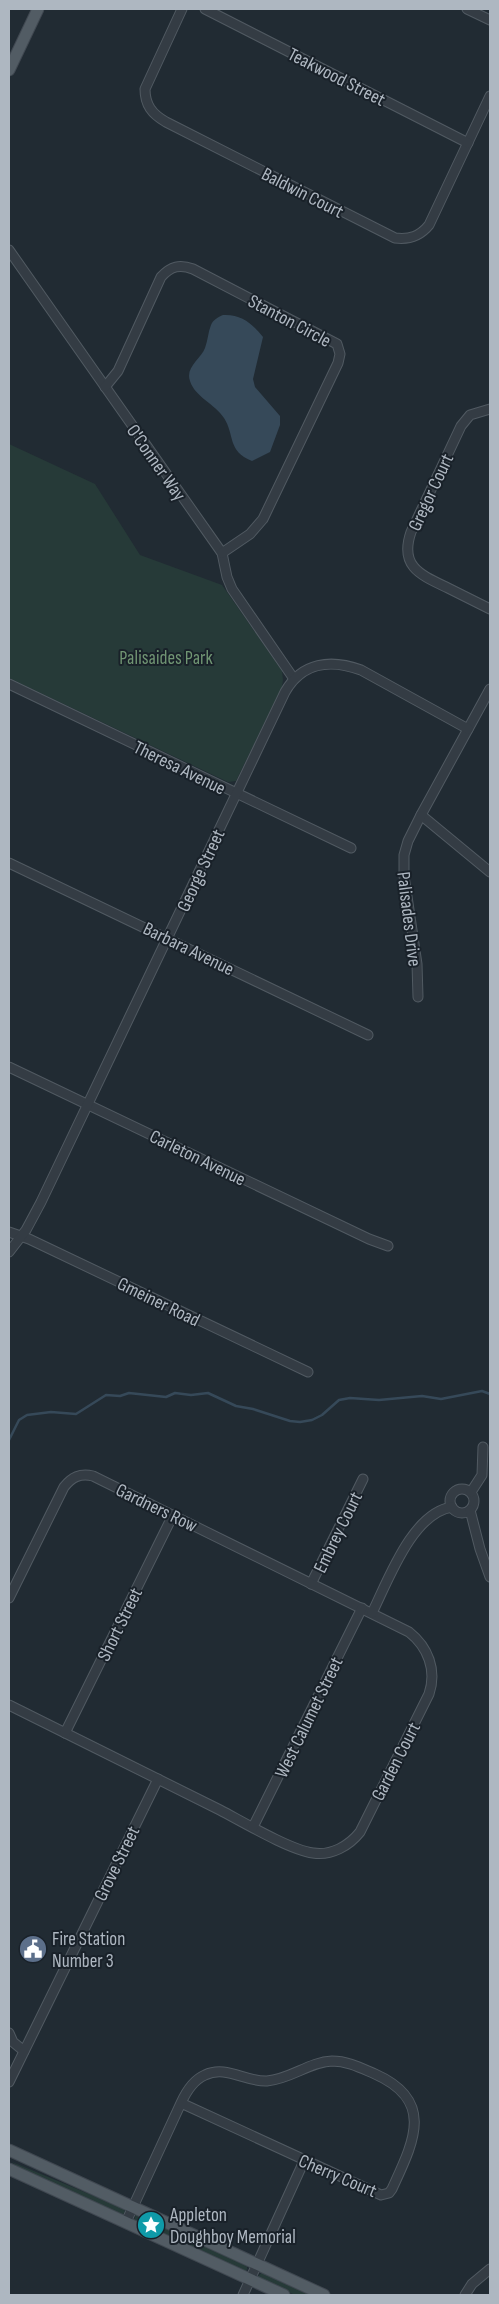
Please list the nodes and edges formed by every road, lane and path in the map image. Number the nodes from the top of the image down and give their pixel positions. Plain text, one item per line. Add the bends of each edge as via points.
1 (38, 9) edge
2 (182, 9) edge
3 (205, 9) edge
4 (467, 9) edge
5 (490, 20) edge
6 (9, 70) edge
7 (490, 96) edge
8 (468, 142) junction
9 (9, 250) edge
10 (105, 387) junction
11 (490, 409) edge
12 (222, 553) junction
13 (490, 609) edge
14 (294, 679) junction
15 (9, 684) edge
16 (490, 688) edge
17 (468, 729) junction
18 (236, 794) junction
19 (421, 816) junction
20 (352, 848) dead end
21 (9, 863) edge
22 (490, 872) edge
23 (168, 938) junction
24 (418, 997) dead end
25 (368, 1035) dead end
26 (9, 1067) edge
27 (88, 1105) junction
28 (9, 1232) edge
29 (20, 1235) junction
30 (388, 1246) dead end
31 (9, 1252) edge
32 (308, 1372) dead end
33 (483, 1447) dead end
34 (363, 1479) dead end
35 (471, 1492) junction
36 (452, 1507) junction
37 (470, 1510) junction
38 (173, 1515) junction
39 (490, 1577) edge
40 (311, 1584) junction
41 (9, 1598) edge
42 (362, 1608) junction
43 (372, 1613) junction
44 (9, 1705) edge
45 (65, 1733) junction
46 (158, 1779) junction
47 (253, 1827) junction
48 (9, 2033) edge
49 (24, 2052) junction
50 (9, 2082) edge
51 (180, 2103) junction
52 (9, 2150) edge
53 (304, 2161) junction
54 (9, 2168) edge
55 (132, 2207) junction
56 (126, 2222) junction
57 (257, 2264) junction
58 (490, 2270) edge
59 (250, 2280) junction
60 (243, 2295) edge
61 (284, 2295) edge
62 (324, 2295) edge
63 (465, 2295) edge

1 - 6 main road
2 - 8 street, Baldwin Court via 145,89 153,114 389,236 406,239 425,230
3 - 8 street, Teakwood Street
4 - 5 street
7 - 8 street, Baldwin Court
9 - 10 street, O'Conner Way
10 - 12 street, O'Conner Way
10 - 12 street, Stanton Circle via 118,371 162,277 177,266 193,269 336,344 340,354 338,364 264,518 250,534
11 - 13 street, Gregor Court via 470,414 461,426 407,546 409,560 423,576
12 - 14 street, O'Conner Way via 232,589
14 - 17 street, George Street via 320,664 339,663 361,670
14 - 18 street, George Street
15 - 18 street, Theresa Avenue
16 - 17 street, Palisades Drive
17 - 19 street, Palisades Drive
18 - 20 street, Theresa Avenue
18 - 23 street, George Street
19 - 22 street
19 - 24 street, Palisades Drive via 408,842 403,869
21 - 23 street, Barbara Avenue
23 - 25 street, Barbara Avenue
23 - 27 street, George Street
26 - 27 street, Carleton Avenue
27 - 29 street, George Street via 32,1220
27 - 30 street, Carleton Avenue
28 - 29 street, Gmeiner Road
29 - 31 street, George Street
29 - 32 street, Gmeiner Road
33 - 35 street via 482,1475
34 - 40 street, Embrey Court
35 - 36 street via 464,1488 456,1490 450,1500
35 - 37 street via 475,1499
36 - 37 street via 458,1512
36 - 43 street via 429,1519 406,1544
37 - 39 street
38 - 40 street, Gardners Row
38 - 41 street, Gardners Row via 93,1476 72,1478 64,1487
38 - 45 street, Short Street
40 - 42 street, Gardners Row
42 - 43 street, Garden Court
42 - 47 street, West Calumet Street
43 - 47 street, Garden Court via 417,1638 428,1656 432,1679 429,1694 360,1832 338,1850 313,1853
44 - 45 street
45 - 46 street
46 - 47 street
46 - 49 street, Grove Street
48 - 49 street via 12,2042
49 - 50 street, Grove Street
51 - 53 street, Cherry Court
51 - 53 street, Cherry Court via 194,2083 211,2072 225,2071 251,2080 267,2081 332,2061 348,2063 383,2078 407,2098 414,2116 414,2138 389,2193 377,2194
51 - 55 street, Cherry Court
52 - 55 main road
53 - 57 street
54 - 56 main road
55 - 56 street, Cherry Court
55 - 57 main road
56 - 59 main road
57 - 59 street
57 - 62 main road
58 - 63 street via 472,2284
59 - 60 street
59 - 61 main road

